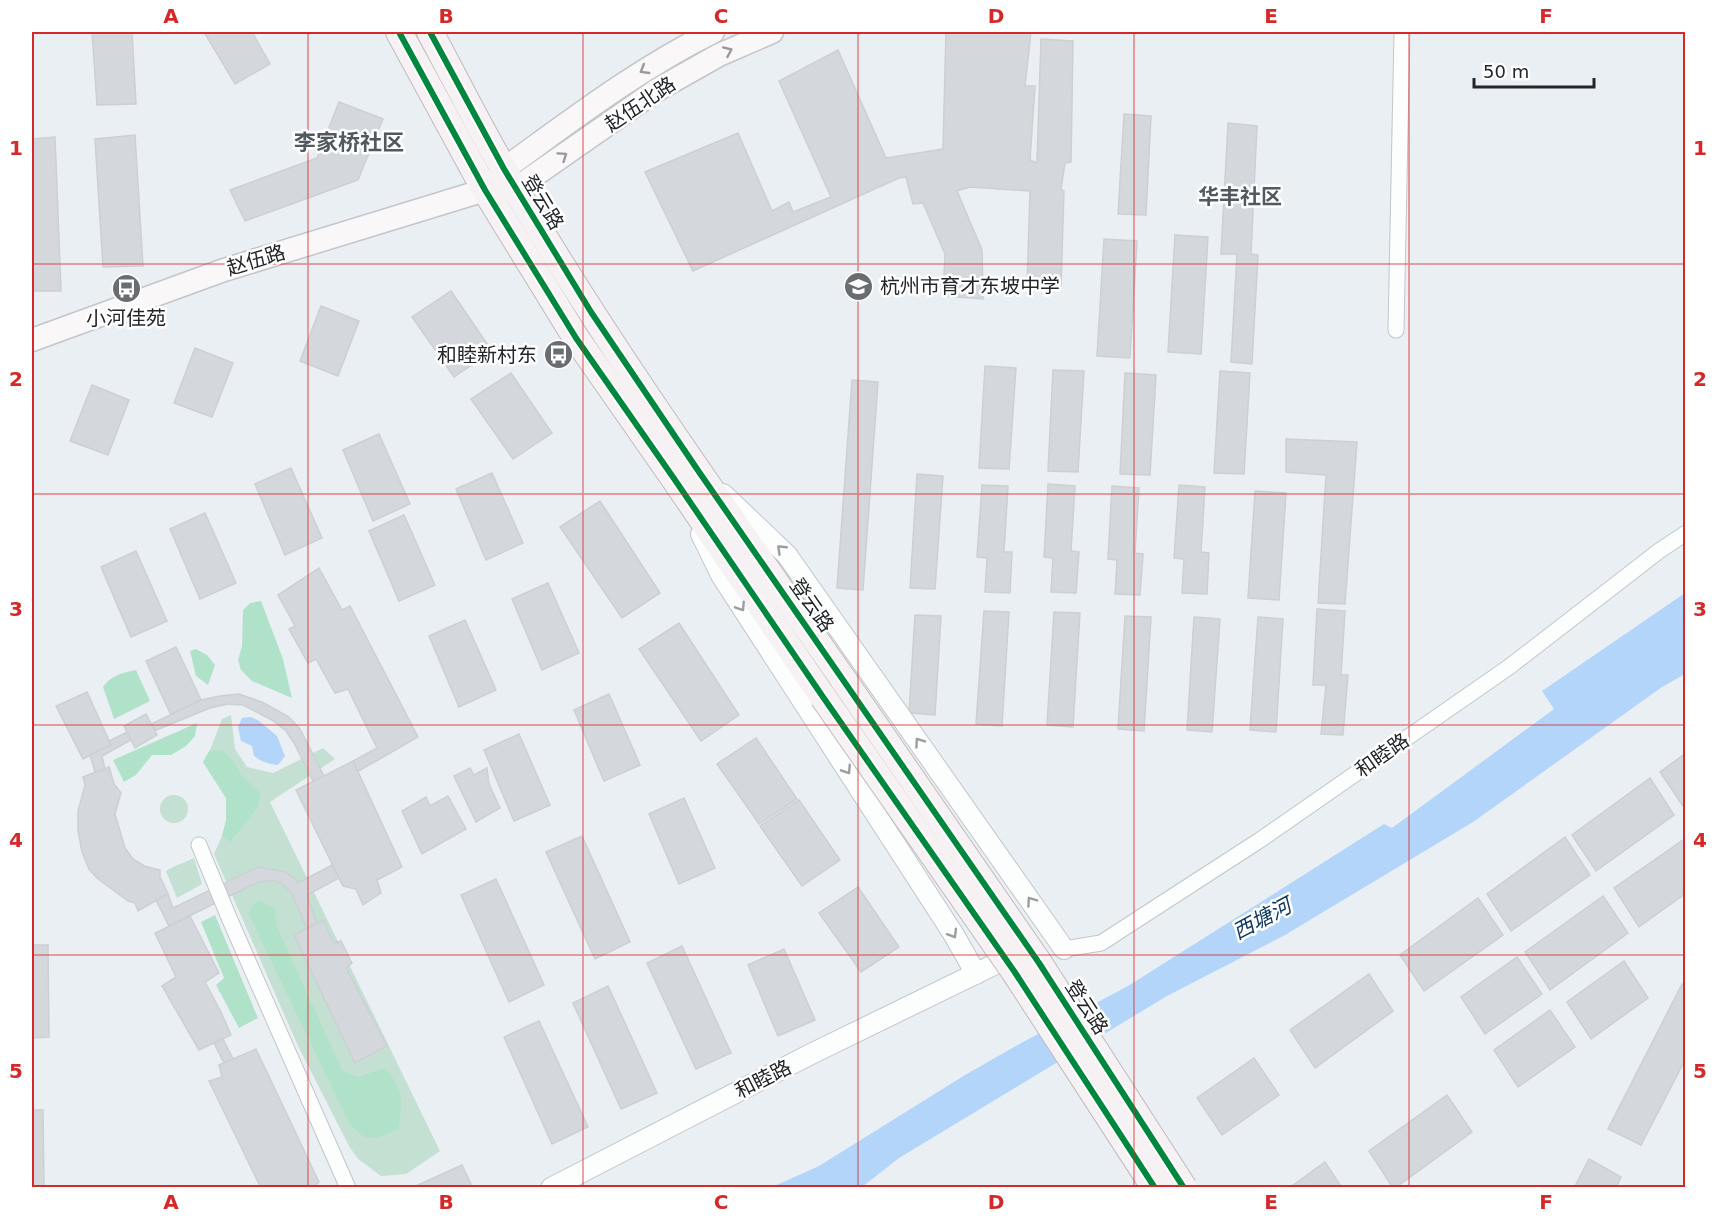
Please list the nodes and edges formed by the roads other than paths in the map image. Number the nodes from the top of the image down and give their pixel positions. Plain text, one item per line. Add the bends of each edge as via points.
1 (399, 32) edge
2 (430, 32) edge
3 (713, 32) edge
4 (772, 32) edge
5 (1402, 32) edge
6 (509, 179) junction
7 (485, 190) junction
8 (1396, 330) dead end
9 (32, 340) edge
10 (686, 475) junction
11 (1686, 533) edge
12 (199, 845) dead end
13 (1064, 949) junction
14 (976, 974) junction
15 (348, 1188) edge
16 (551, 1188) edge
17 (1155, 1188) edge
18 (1184, 1188) edge

1 - 7 main road, 登云路
2 - 6 main road, 登云路
3 -> 6 main road, 赵伍北路 via 633,76
6 -> 4 main road, 赵伍北路 via 719,55
5 - 8 street
6 - 7 main road, 赵伍路
6 - 10 main road, 登云路
7 - 9 main road, 赵伍路 via 224,270
7 - 10 main road, 登云路 via 576,338
13 -> 10 street via 787,555
10 -> 14 street via 721,575
10 - 17 main road, 登云路, bridge via 823,697 1014,971
10 - 18 main road, 登云路, bridge via 845,682 1039,963
11 - 13 street, 和睦路 via 1509,667 1260,840 1101,943
12 - 15 street
13 - 14 street, 和睦路 via 1035,946
14 - 16 street, 和睦路

